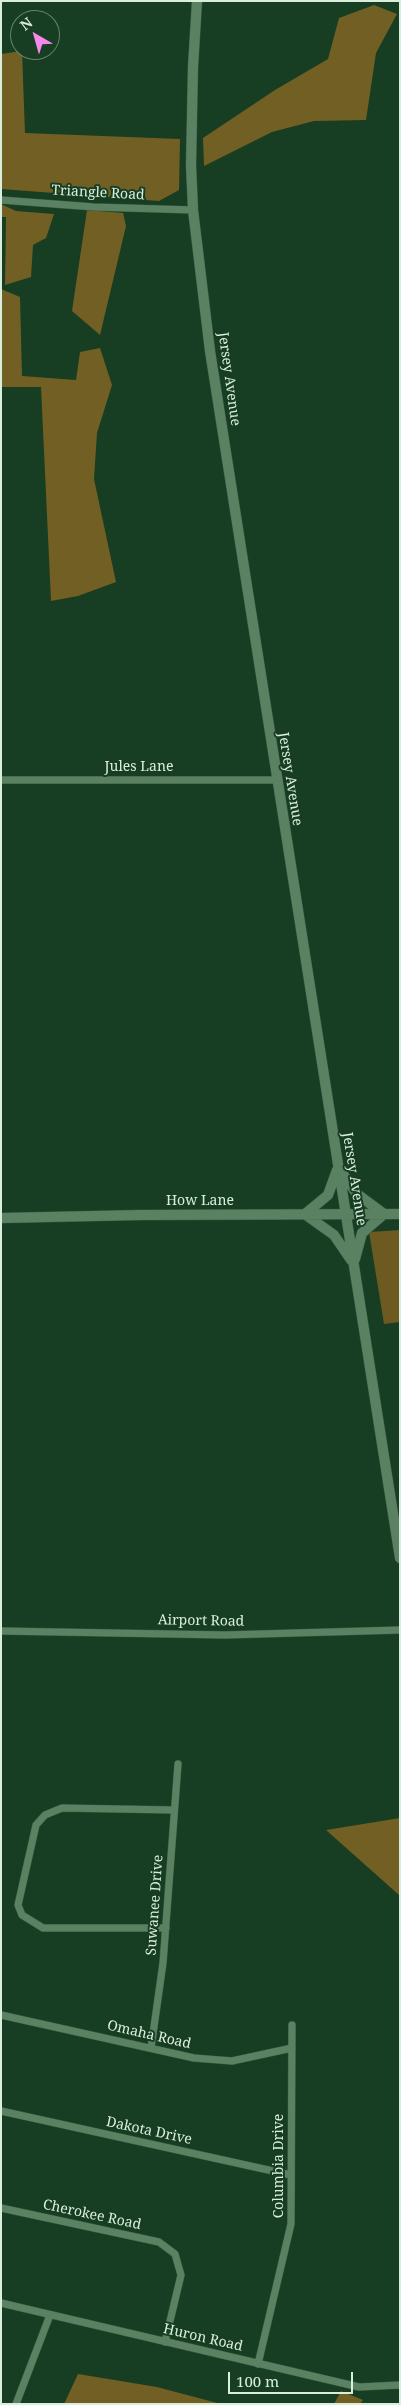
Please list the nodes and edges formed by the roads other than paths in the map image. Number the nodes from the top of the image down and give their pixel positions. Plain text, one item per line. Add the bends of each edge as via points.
1 (197, 1) edge
2 (1, 200) edge
3 (193, 210) junction
4 (1, 780) edge
5 (276, 780) junction
6 (338, 1167) junction
7 (305, 1214) junction
8 (346, 1214) junction
9 (384, 1214) junction
10 (400, 1214) edge
11 (1, 1218) edge
12 (354, 1266) junction
13 (400, 1558) edge
14 (400, 1630) edge
15 (1, 1631) edge
16 (178, 1764) dead end
17 (174, 1810) junction
18 (166, 1928) junction
19 (1, 2015) edge
20 (292, 2025) dead end
21 (151, 2048) junction
22 (292, 2048) junction
23 (1, 2111) edge
24 (291, 2175) junction
25 (1, 2208) edge
26 (1, 2303) edge
27 (50, 2314) junction
28 (165, 2342) junction
29 (258, 2364) junction
30 (400, 2385) edge
31 (16, 2404) edge

1 - 3 street, Jersey Avenue via 191,135
2 - 3 street, Triangle Road
3 - 5 street, Jersey Avenue via 210,352
4 - 5 street, Jules Lane
5 - 6 street, Jersey Avenue
6 - 7 street via 328,1195
6 - 8 street, Jersey Avenue
6 - 9 street via 357,1194
7 - 8 street, How Lane
7 - 11 street, How Lane
7 - 12 street via 334,1235
8 - 9 street, How Lane
8 - 12 street, Jersey Avenue
9 - 10 street, How Lane
9 - 12 street via 362,1233
12 - 13 street, Jersey Avenue
14 - 15 street, Airport Road via 225,1634
16 - 17 street, Suwanee Drive
17 - 18 street, Suwanee Drive
17 - 18 street via 62,1808 39,1820 18,1906 22,1915 42,1928
18 - 21 street, Suwanee Drive
19 - 21 street, Omaha Road
20 - 22 street, Columbia Drive
21 - 22 street, Omaha Road via 194,2058 232,2062
22 - 24 street, Columbia Drive
23 - 24 street, Dakota Drive
24 - 29 street, Columbia Drive via 291,2224
25 - 28 street, Cherokee Road via 159,2242 175,2254 181,2275
26 - 27 street, Huron Road
27 - 28 street, Huron Road
27 - 31 street
28 - 29 street, Huron Road
29 - 30 street, Huron Road via 359,2387

